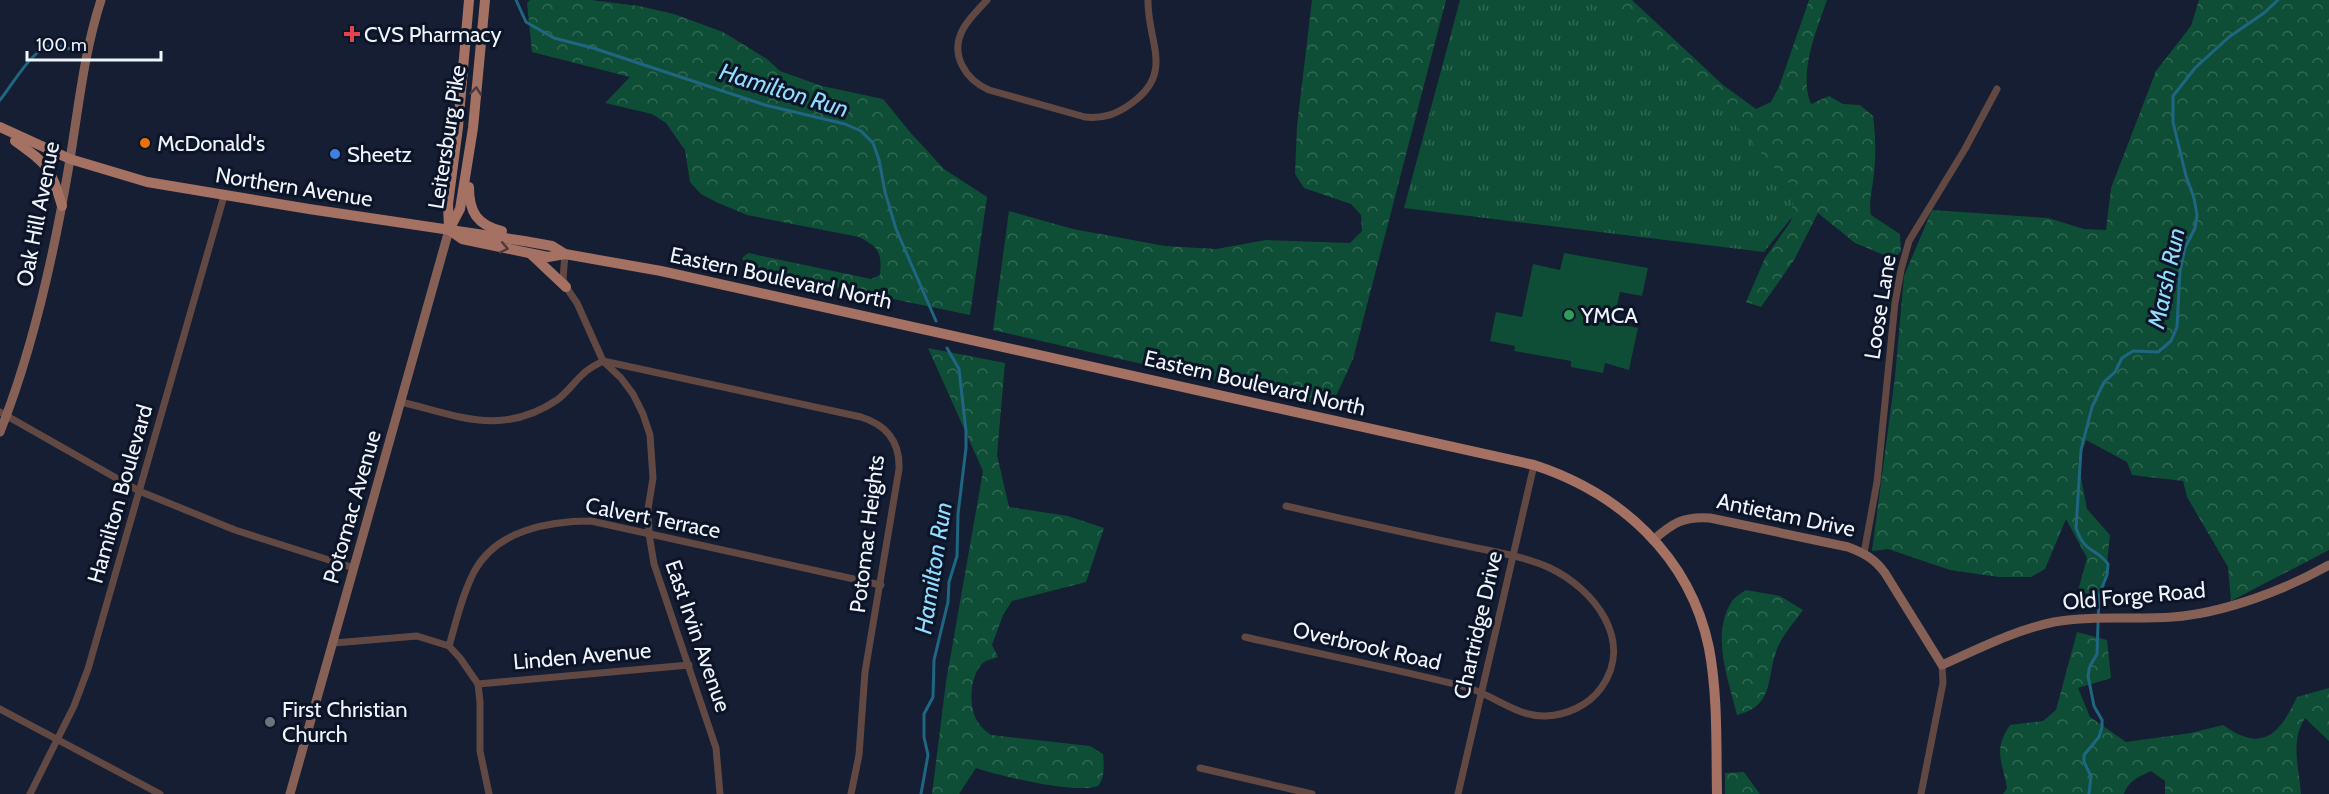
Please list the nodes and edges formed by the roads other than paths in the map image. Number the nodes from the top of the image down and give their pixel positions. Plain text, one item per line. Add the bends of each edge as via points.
1 (101, 0) edge
2 (469, 0) edge
3 (485, 0) edge
4 (987, 0) edge
5 (1148, 0) edge
6 (1997, 89) dead end
7 (473, 128) junction
8 (0, 129) edge
9 (70, 159) junction
10 (224, 196) junction
11 (62, 206) junction
12 (449, 230) junction
13 (524, 241) junction
14 (531, 254) junction
15 (565, 254) junction
16 (566, 287) junction
17 (603, 361) junction
18 (401, 402) junction
19 (3, 414) edge
20 (0, 432) edge
21 (1534, 465) junction
22 (139, 491) junction
23 (1286, 506) dead end
24 (649, 534) junction
25 (1653, 540) junction
26 (1864, 553) junction
27 (1512, 556) junction
28 (2329, 565) edge
29 (354, 568) junction
30 (880, 585) junction
31 (1245, 637) dead end
32 (334, 643) junction
33 (448, 646) junction
34 (1942, 664) junction
35 (689, 665) junction
36 (478, 684) junction
37 (1481, 693) junction
38 (0, 710) edge
39 (58, 740) junction
40 (1200, 768) dead end
41 (30, 794) edge
42 (160, 794) edge
43 (290, 794) edge
44 (489, 794) edge
45 (720, 794) edge
46 (851, 794) edge
47 (1312, 794) edge
48 (1458, 794) edge
49 (1717, 794) edge
50 (1921, 794) edge

1 - 9 street, Oak Hill Avenue
2 - 12 main road, Leitersburg Pike via 448,204
7 -> 3 main road, Leitersburg Pike
4 - 5 street via 966,23 959,38 959,60 970,78 989,90 1100,118 1120,112 1154,80 1157,62
6 - 26 street, Loose Lane via 1909,241 1900,270 1877,482
7 - 12 main road, Leitersburg Pike via 460,209
7 - 13 main road via 469,203 478,220
8 - 9 main road, Northern Avenue
8 - 11 main road via 49,168
9 - 10 main road, Northern Avenue via 147,182
9 - 11 street, Oak Hill Avenue
10 - 12 main road, Northern Avenue
10 - 22 street, Hamilton Boulevard
11 - 19 street, Oak Hill Avenue via 37,316
12 - 13 main road, Eastern Boulevard North
12 -> 14 main road, Eastern Boulevard North via 462,239
12 - 18 street, Potomac Avenue
13 - 15 main road, Eastern Boulevard North via 552,246
14 - 15 main road, Eastern Boulevard North
14 - 16 main road
15 - 16 street
15 - 21 main road, Eastern Boulevard North via 661,271
16 - 17 street
17 - 18 street via 585,372 558,399 540,410 508,420 476,420
17 - 24 street, East Irvin Avenue via 633,394 650,435 653,478
17 - 30 street, Potomac Heights via 861,417 884,427 899,457
18 - 29 street, Potomac Avenue
19 - 20 street, Oak Hill Avenue
19 - 22 street
21 - 25 main road, Eastern Boulevard North via 1569,477 1612,501
21 - 27 street, Chartridge Drive
22 - 29 street via 235,530
22 - 39 street, Hamilton Boulevard via 88,669
23 - 27 street
24 - 30 street, Calvert Terrace
24 - 33 street, Calvert Terrace via 591,521 571,521 513,536 497,545 475,570
24 - 35 street, East Irvin Avenue via 662,592
25 - 26 street, Antietam Drive via 1670,525 1695,517
25 - 49 main road, Eastern Boulevard North via 1688,590 1708,646 1715,696
26 - 34 street, Antietam Drive via 1885,573
27 - 37 street, Chartridge Drive
27 - 37 street via 1564,576 1594,601 1610,630 1613,661 1600,689 1575,709 1561,714 1532,715
28 - 34 street, Old Forge Road via 2285,586 2214,610 2171,617 2107,617 2052,623
29 - 32 street, Potomac Avenue
30 - 46 street, Potomac Heights
31 - 37 street, Overbrook Road
32 - 33 street via 417,636
32 - 43 street, Potomac Avenue
33 - 36 street
34 - 50 street via 1943,683
35 - 36 street, Linden Avenue
35 - 45 street, East Irvin Avenue via 716,748
36 - 44 street via 480,751
37 - 48 street, Chartridge Drive
38 - 39 street
39 - 41 street, Hamilton Boulevard
39 - 42 street
40 - 47 street

